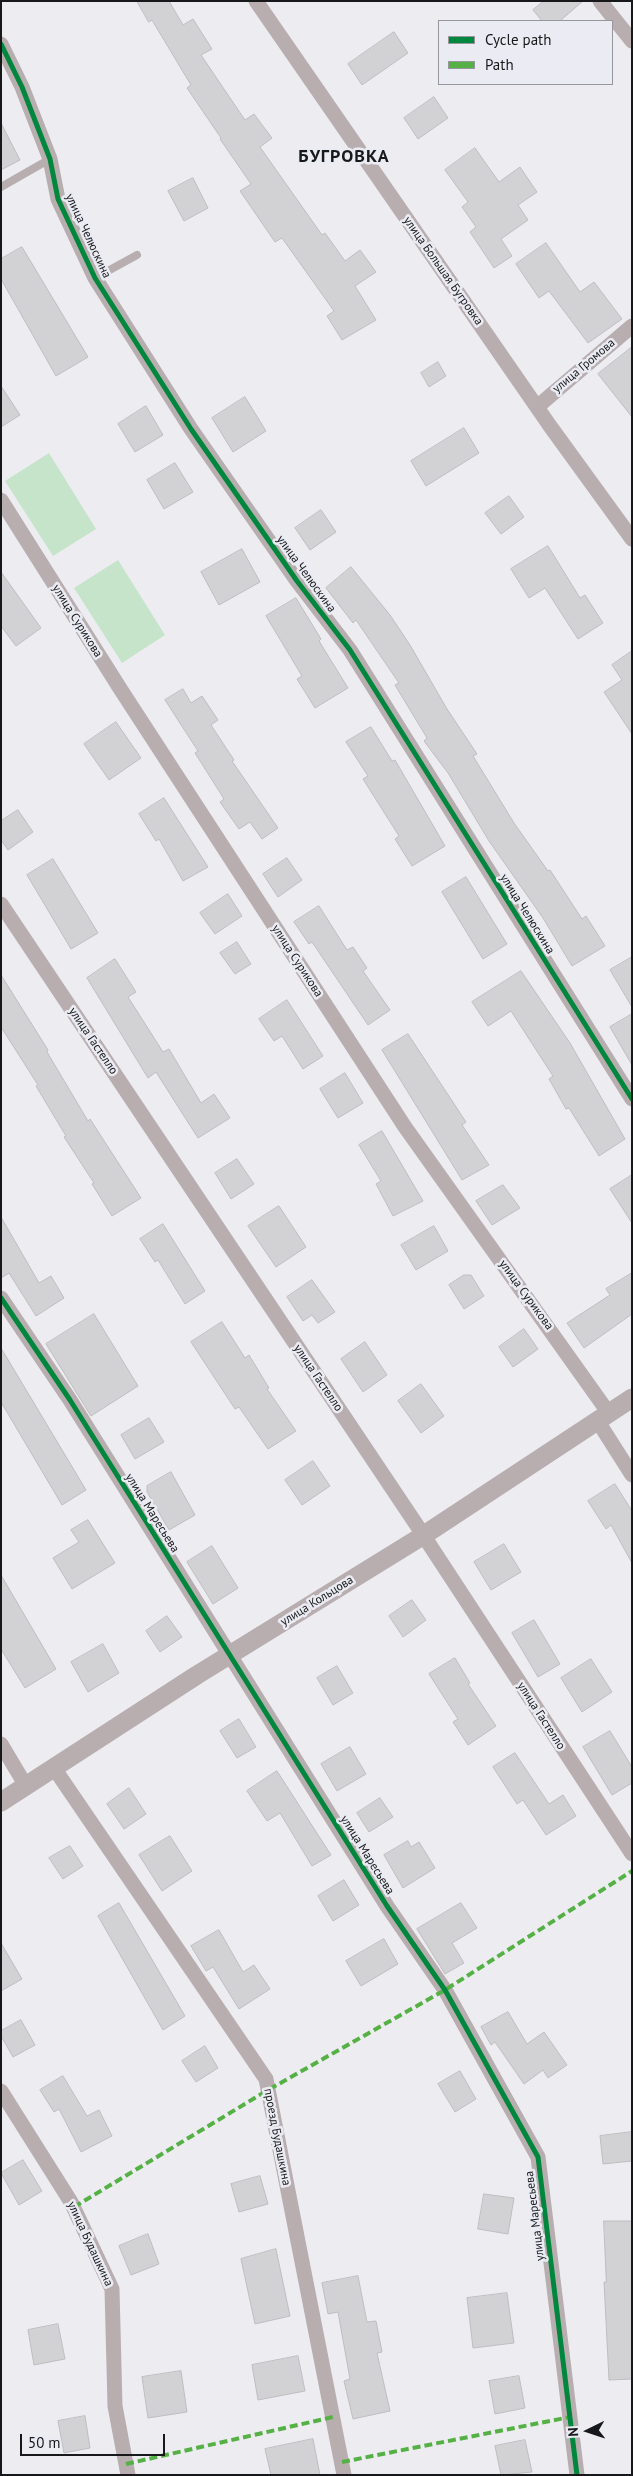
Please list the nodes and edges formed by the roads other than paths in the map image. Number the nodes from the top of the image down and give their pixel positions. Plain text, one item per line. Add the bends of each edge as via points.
1 (256, 1) edge
2 (600, 1) edge
3 (632, 41) edge
4 (1, 44) edge
5 (50, 159) junction
6 (1, 187) edge
7 (137, 255) dead end
8 (95, 278) junction
9 (632, 326) edge
10 (537, 407) junction
11 (1, 500) edge
12 (632, 539) edge
13 (1, 904) edge
14 (632, 1099) edge
15 (1, 1298) edge
16 (632, 1398) edge
17 (602, 1416) junction
18 (632, 1475) edge
19 (424, 1536) junction
20 (229, 1655) junction
21 (1, 1744) edge
22 (54, 1768) junction
23 (26, 1786) junction
24 (1, 1802) edge
25 (632, 1854) edge
26 (1, 2090) edge
27 (128, 2475) edge
28 (344, 2475) edge
29 (577, 2475) edge

1 - 10 street, улица Большая Бугровка
2 - 3 street
4 - 5 street, улица Челюскина
5 - 6 lane
5 - 8 street, улица Челюскина via 58,199
7 - 8 lane
8 - 14 street, улица Челюскина via 190,429 350,650
9 - 10 street, улица Громова
10 - 12 street, улица Большая Бугровка
11 - 17 street, улица Сурикова via 405,1128
13 - 19 street, улица Гастелло
15 - 20 street, улица Маресьева via 70,1400
16 - 17 street, улица Кольцова
17 - 18 street, улица Сурикова
17 - 19 street, улица Кольцова
19 - 20 street, улица Кольцова
19 - 25 street, улица Гастелло
20 - 22 street, улица Кольцова
20 - 29 street, улица Маресьева via 387,1906 444,1990 538,2157
21 - 23 street
22 - 23 street, улица Кольцова
22 - 28 street, проезд Будашкина via 266,2079
23 - 24 street, улица Кольцова
26 - 27 street, улица Будашкина via 71,2202 112,2289 115,2406

